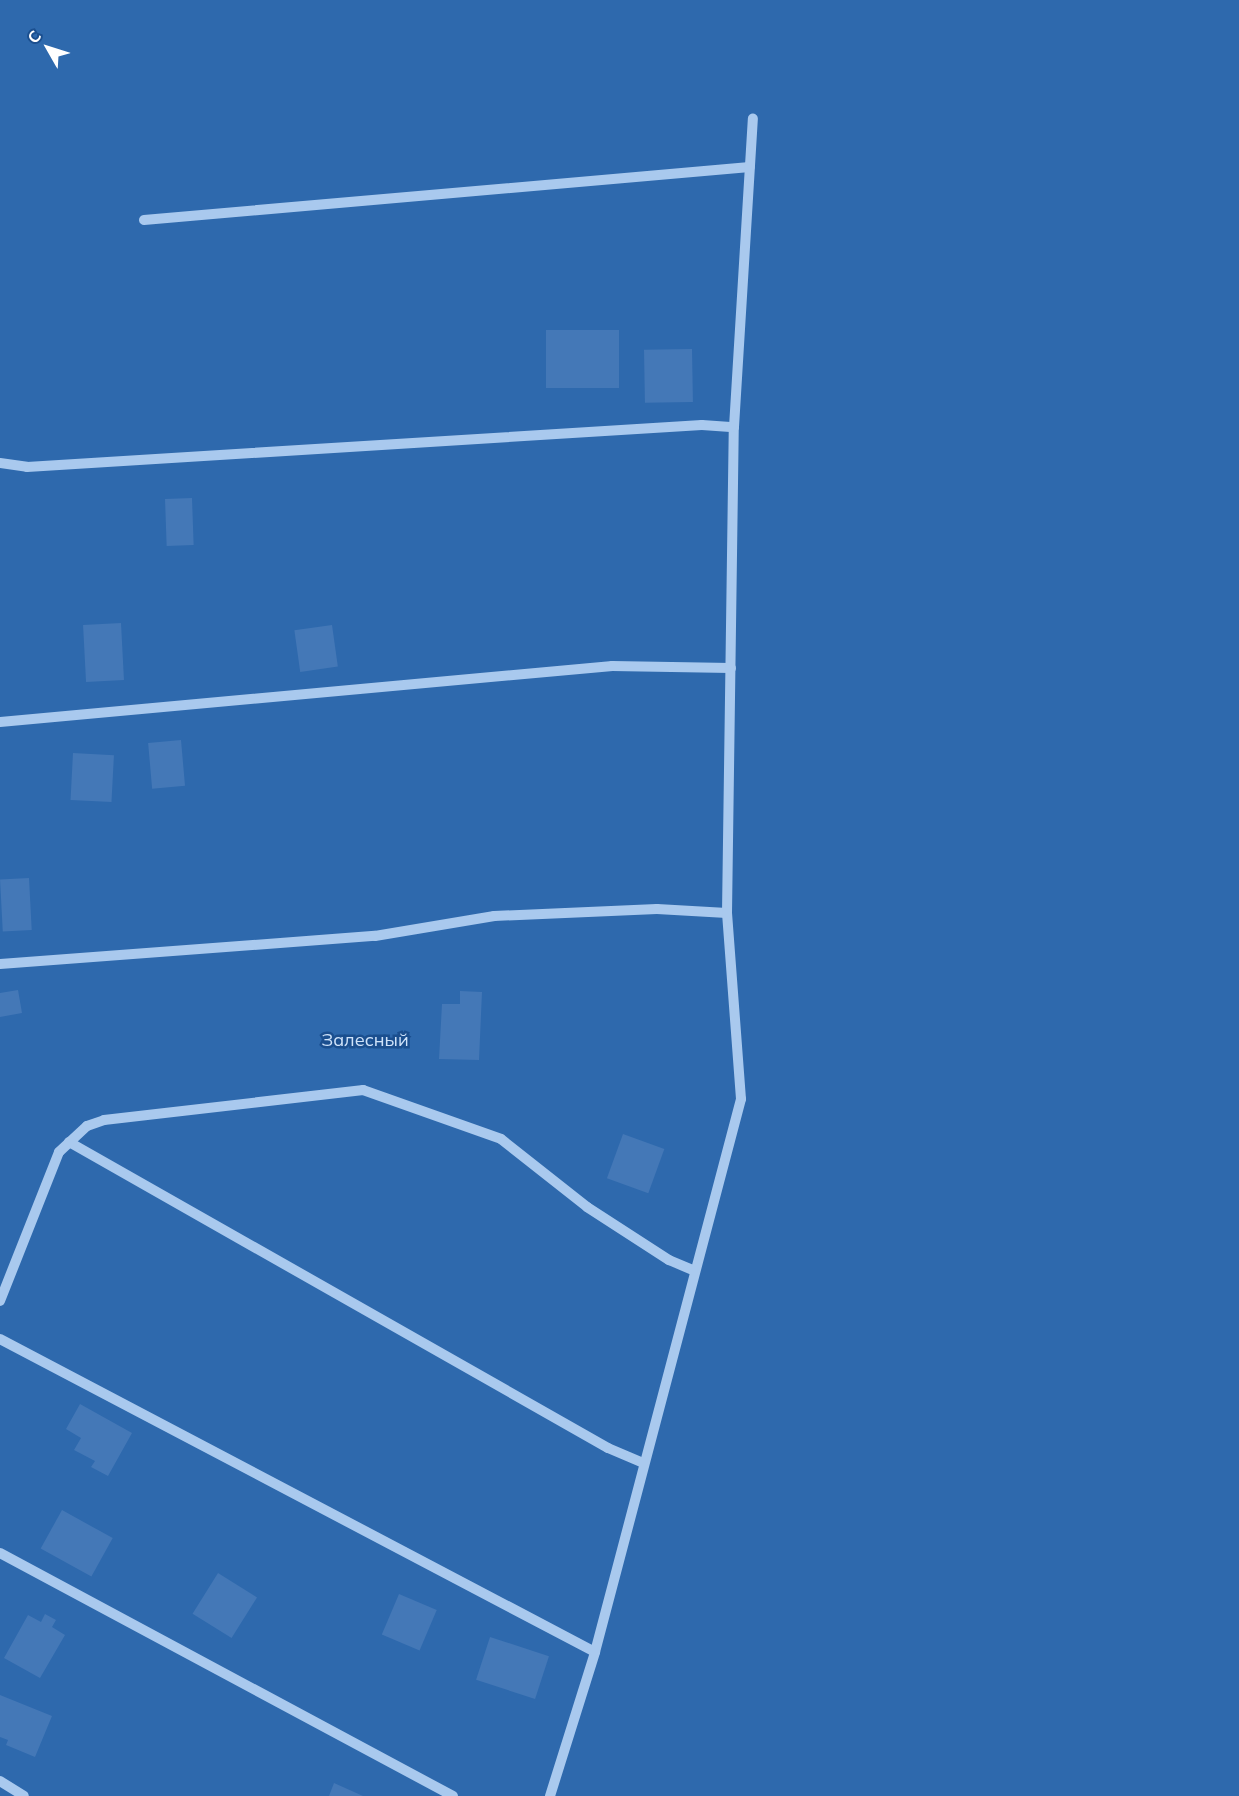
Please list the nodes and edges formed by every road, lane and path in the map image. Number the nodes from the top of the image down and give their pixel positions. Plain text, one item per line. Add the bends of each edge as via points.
1 (753, 119) dead end
2 (750, 167) junction
3 (144, 220) dead end
4 (734, 427) junction
5 (0, 463) edge
6 (731, 668) junction
7 (0, 722) edge
8 (727, 914) junction
9 (0, 964) edge
10 (69, 1142) junction
11 (695, 1271) junction
12 (0, 1301) edge
13 (0, 1339) edge
14 (645, 1462) junction
15 (0, 1553) edge
16 (595, 1653) junction
17 (0, 1781) edge
18 (24, 1796) edge
19 (453, 1796) edge
20 (550, 1796) edge

1 - 2 lane
2 - 3 lane
2 - 4 lane
4 - 5 lane via 702,425 27,467
4 - 6 lane
6 - 7 lane via 612,666
6 - 8 lane
8 - 9 lane via 657,909 494,916 375,936
8 - 11 lane via 741,1099
10 - 11 lane via 87,1126 104,1120 363,1090 501,1139 587,1207 669,1260
10 - 12 lane via 59,1152 33,1210
10 - 14 lane via 608,1448
11 - 14 lane
13 - 16 lane
14 - 16 lane
15 - 19 lane
16 - 20 lane
17 - 18 lane

